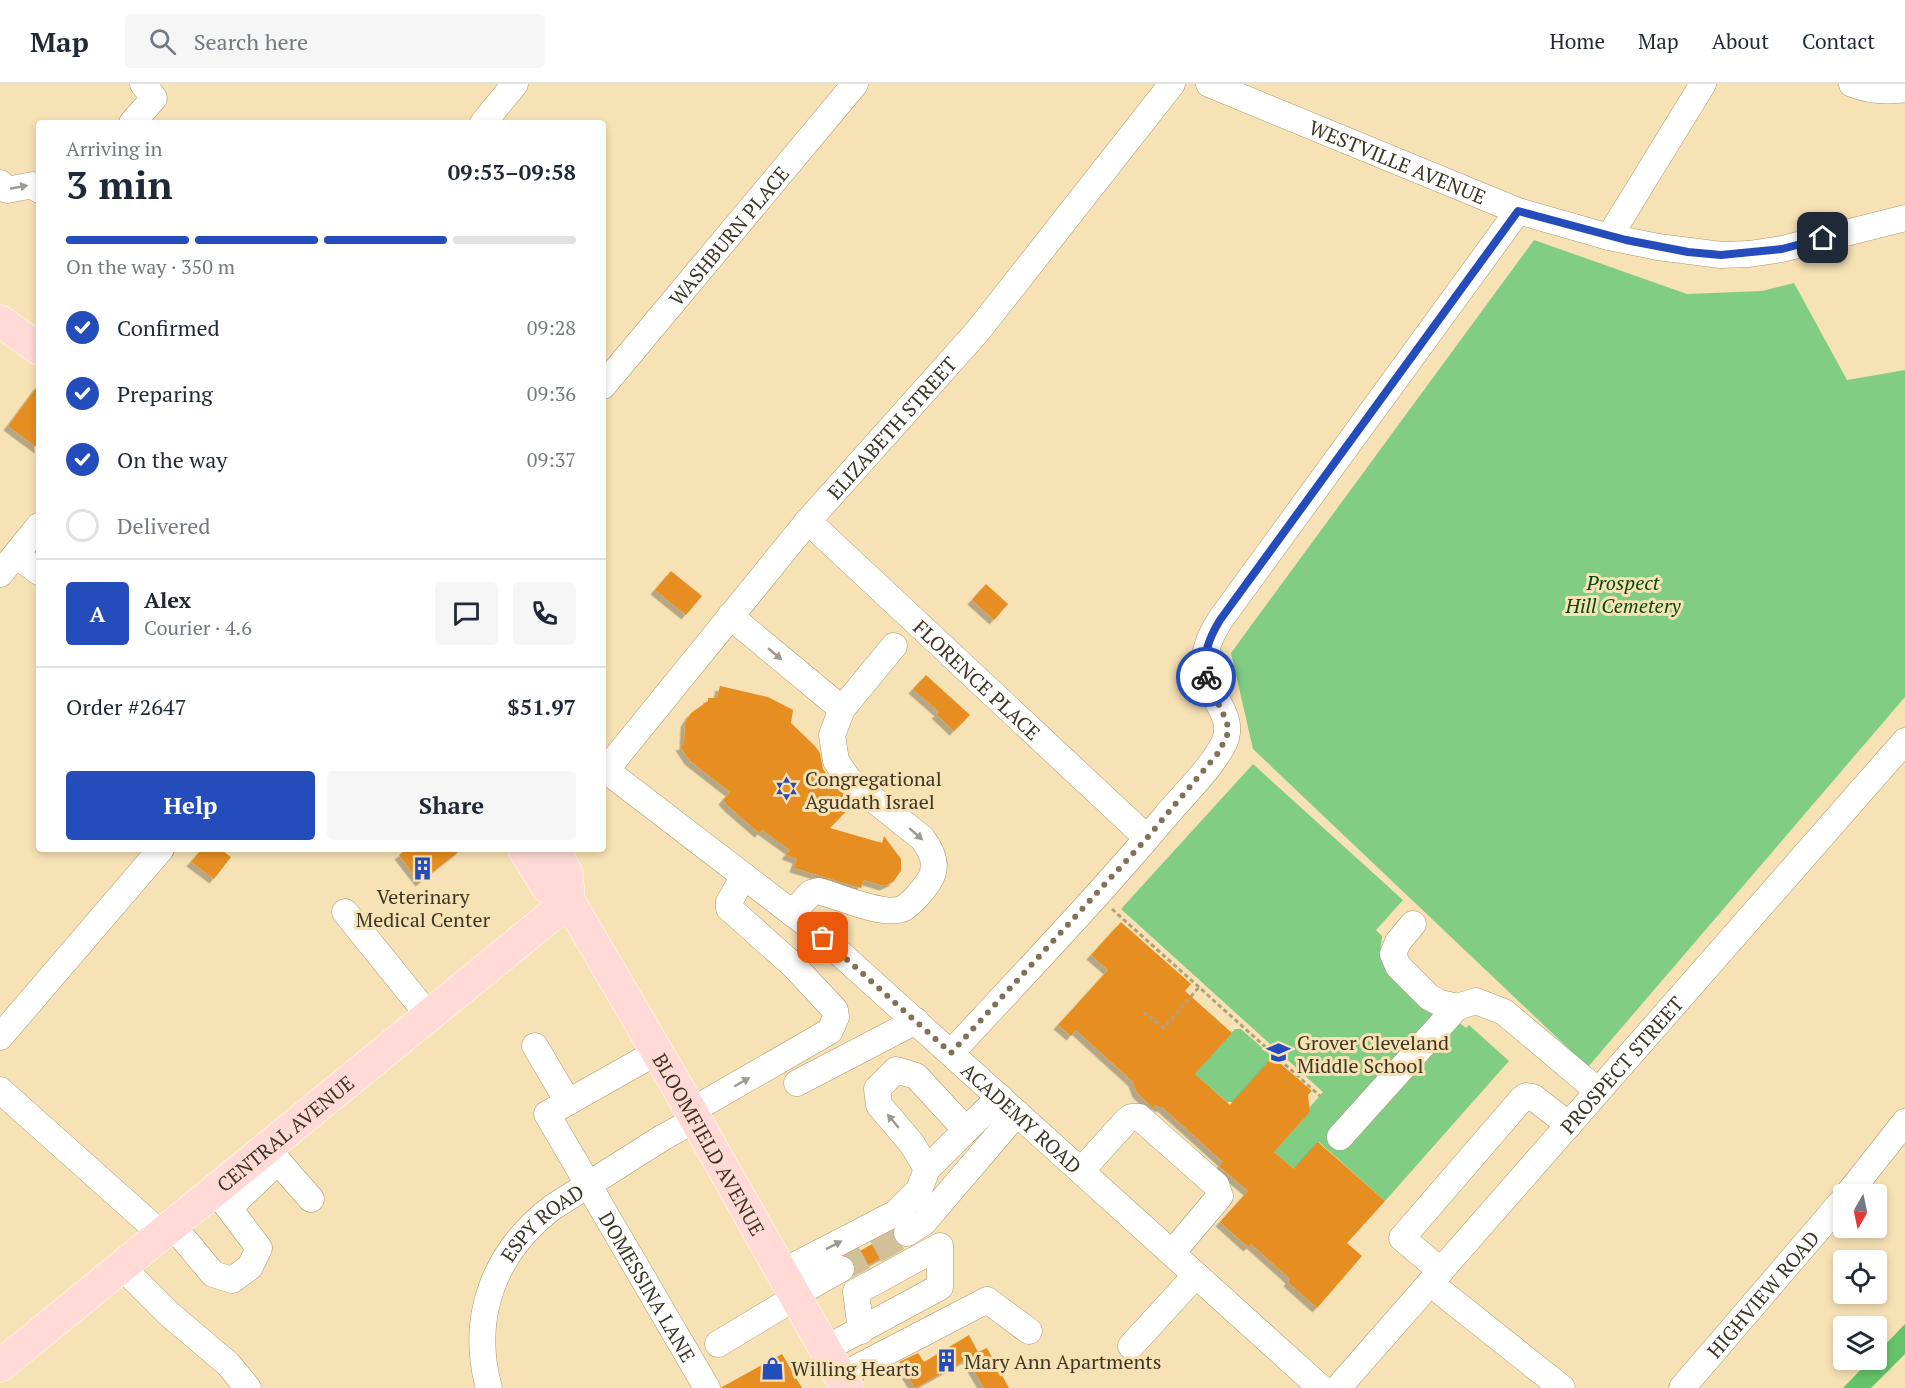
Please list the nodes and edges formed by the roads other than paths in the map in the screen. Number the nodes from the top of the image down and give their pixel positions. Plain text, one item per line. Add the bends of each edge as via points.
1 (143, 84) edge
2 (515, 84) edge
3 (855, 84) edge
4 (1172, 84) edge
5 (1209, 84) edge
6 (1703, 84) edge
7 (1852, 84) edge
8 (1905, 89) edge
9 (1264, 94) edge
10 (135, 120) edge
11 (485, 120) edge
12 (0, 183) edge
13 (36, 188) edge
14 (1518, 211) junction
15 (1905, 218) edge
16 (1609, 237) junction
17 (0, 321) edge
18 (36, 347) edge
19 (606, 382) edge
20 (808, 521) junction
21 (36, 530) edge
22 (16, 555) junction
23 (36, 570) edge
24 (0, 574) edge
25 (730, 616) junction
26 (894, 646) dead end
27 (842, 709) junction
28 (1905, 741) edge
29 (606, 767) edge
30 (606, 771) edge
31 (1147, 838) junction
32 (158, 852) edge
33 (526, 852) edge
34 (556, 852) edge
35 (744, 876) junction
36 (569, 901) junction
37 (345, 912) dead end
38 (791, 912) junction
39 (1413, 924) dead end
40 (823, 938) junction
41 (767, 940) junction
42 (794, 966) junction
43 (1457, 1007) junction
44 (429, 1016) junction
45 (916, 1021) junction
46 (0, 1036) edge
47 (884, 1038) junction
48 (535, 1046) dead end
49 (657, 1052) junction
50 (951, 1053) junction
51 (896, 1070) junction
52 (797, 1083) dead end
53 (0, 1090) edge
54 (1599, 1091) junction
55 (568, 1102) junction
56 (1009, 1105) junction
57 (693, 1115) junction
58 (1905, 1122) edge
59 (1569, 1125) junction
60 (966, 1130) junction
61 (1340, 1137) dead end
62 (272, 1155) junction
63 (927, 1169) junction
64 (1081, 1171) junction
65 (1856, 1184) edge
66 (588, 1185) junction
67 (222, 1199) junction
68 (311, 1199) dead end
69 (1833, 1212) edge
70 (167, 1231) junction
71 (907, 1233) tunnel mouth
72 (1172, 1253) junction
73 (121, 1266) junction
74 (841, 1269) tunnel mouth
75 (1196, 1275) junction
76 (1436, 1277) junction
77 (791, 1288) junction
78 (861, 1331) dead end
79 (1029, 1331) dead end
80 (718, 1344) dead end
81 (1131, 1346) dead end
82 (825, 1349) junction
83 (0, 1366) edge
84 (844, 1382) edge
85 (248, 1388) edge
86 (489, 1388) edge
87 (707, 1388) edge
88 (1322, 1388) edge
89 (1338, 1388) edge
90 (1562, 1388) edge
91 (1682, 1388) edge

1 - 10 street via 154,98
2 - 11 street
3 - 19 street, WASHBURN PLACE
4 - 20 street, ELIZABETH STREET via 977,332
5 - 9 street, WESTVILLE AVENUE
6 - 16 street
7 - 8 street via 1885,92
9 - 14 street, WESTVILLE AVENUE
12 -> 13 street via 8,190
14 - 16 street, WESTVILLE AVENUE
14 - 31 street via 1211,635 1205,676 1223,711 1228,733 1219,752
15 - 16 street, WESTVILLE AVENUE via 1782,249 1740,254 1688,252
17 - 18 main road
20 - 25 street, ELIZABETH STREET
20 - 31 street, FLORENCE PLACE
21 - 22 street
22 - 23 street
22 - 24 street
25 -> 27 street
25 - 29 street, ELIZABETH STREET
26 - 27 street
27 -> 38 street via 832,735 836,761 849,780 922,838 932,850 933,874 904,908 872,907 818,891
28 - 54 street, PROSPECT STREET
30 - 35 street, ACADEMY ROAD
31 - 50 street
32 - 46 street
33 - 36 main road, BLOOMFIELD AVENUE via 547,887
34 - 36 main road, BLOOMFIELD AVENUE via 567,874
35 - 38 street, ACADEMY ROAD
35 - 41 street via 729,908
36 - 44 main road, CENTRAL AVENUE
36 - 49 main road, BLOOMFIELD AVENUE
37 - 44 street
38 - 40 street, ACADEMY ROAD
38 - 41 street
39 - 43 street via 1393,954 1398,966 1429,997
40 - 42 street
40 - 45 street, ACADEMY ROAD
41 - 42 street
57 -> 42 street, ESPY ROAD via 830,1031 835,1010
43 - 54 street via 1476,1001 1504,1012
43 - 61 street
44 - 62 main road, CENTRAL AVENUE
45 - 47 street
45 - 50 street, ACADEMY ROAD
47 - 51 street
47 - 52 street
48 - 55 street
49 - 55 street
49 - 57 main road, BLOOMFIELD AVENUE
50 - 56 street, ACADEMY ROAD
51 - 60 street via 916,1076
63 -> 51 street via 879,1105 878,1089
53 - 70 street via 149,1223
54 - 59 street, PROSPECT STREET
55 - 66 street, DOMESSINA LANE via 547,1114
56 - 60 street
56 - 64 street, ACADEMY ROAD
56 - 71 street via 924,1222
57 - 66 street, ESPY ROAD
57 - 77 main road, BLOOMFIELD AVENUE
58 - 65 street
59 - 76 street, PROSPECT STREET
59 - 76 street via 1533,1097 1521,1100 1402,1238
60 - 63 street
62 - 67 main road, CENTRAL AVENUE
62 - 68 street
77 -> 63 street via 896,1213 919,1190
64 - 72 street, ACADEMY ROAD
64 - 72 street via 1131,1116 1138,1117 1216,1185 1220,1196
66 - 86 street, ESPY ROAD via 527,1229 498,1270 487,1302 482,1336
66 - 87 street, DOMESSINA LANE
67 - 70 main road, CENTRAL AVENUE
67 - 70 street via 259,1248 250,1267 232,1280 213,1274
69 - 91 street, HIGHVIEW ROAD
70 - 73 main road, CENTRAL AVENUE
72 - 75 street, ACADEMY ROAD
73 - 83 main road, CENTRAL AVENUE
73 - 85 street via 228,1364
74 - 77 street
75 - 81 street
75 - 88 street, ACADEMY ROAD
76 - 89 street, PROSPECT STREET
76 - 90 street
77 - 80 street
77 - 82 main road, BLOOMFIELD AVENUE
78 - 82 street
79 - 84 street via 987,1300
82 - 84 main road, BLOOMFIELD AVENUE

